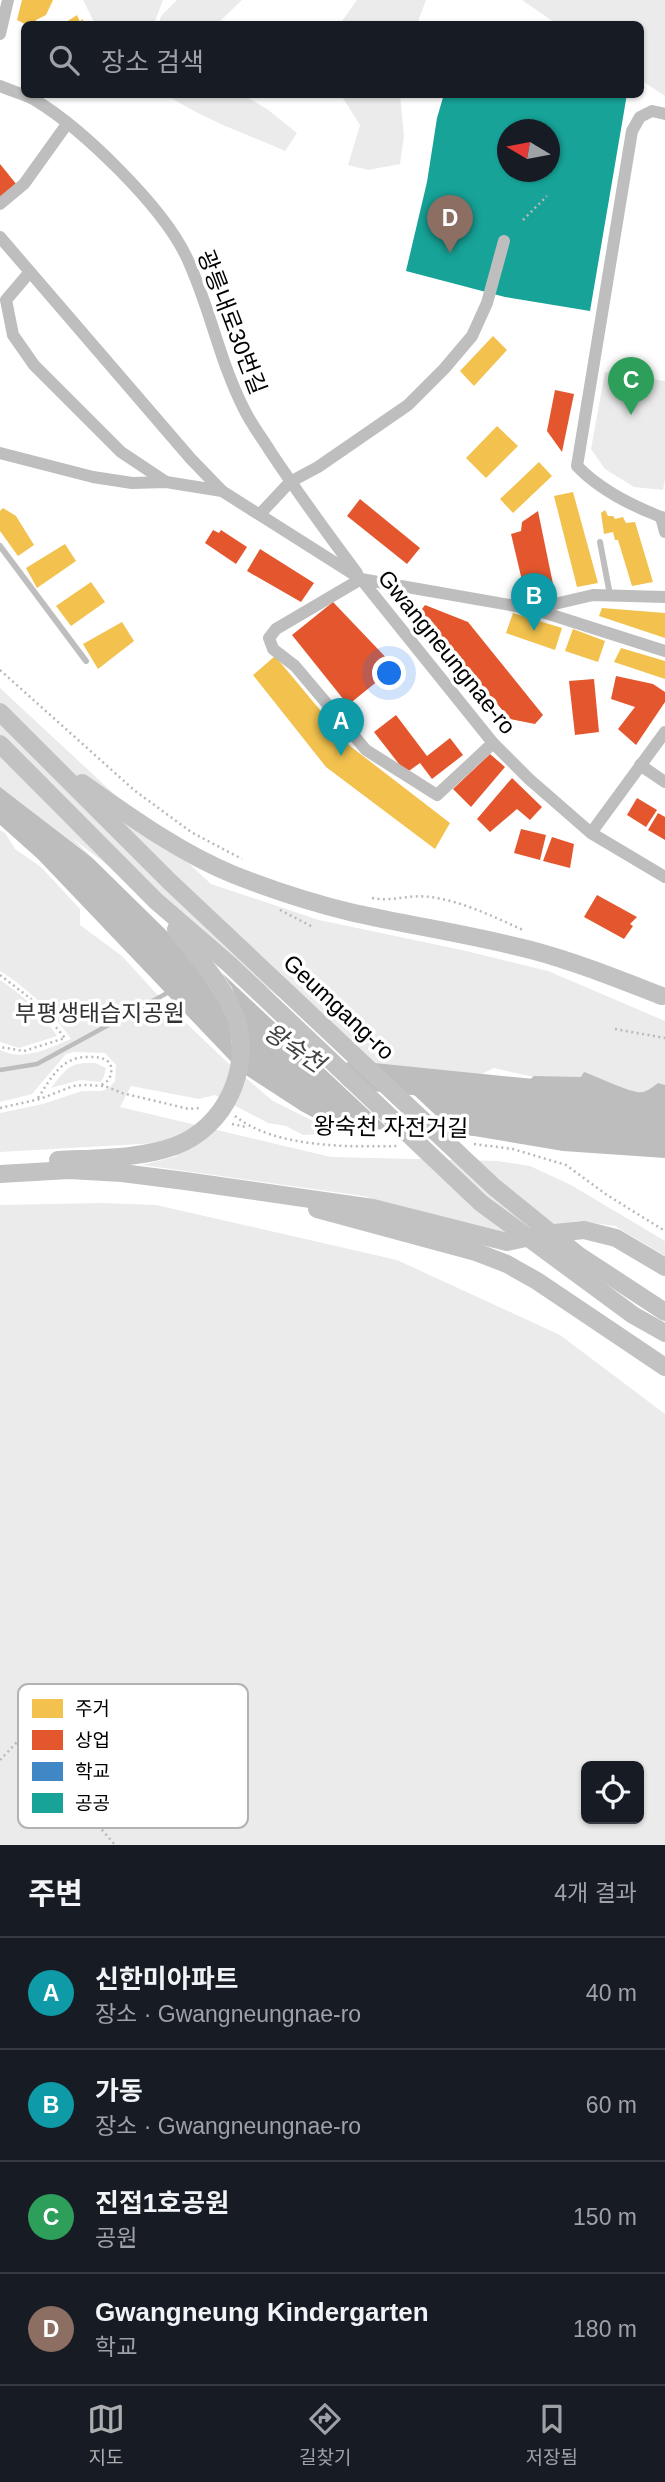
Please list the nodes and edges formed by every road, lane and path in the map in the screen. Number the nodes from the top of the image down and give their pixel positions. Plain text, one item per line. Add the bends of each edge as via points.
1 (8, 0) edge
2 (0, 34) edge
3 (0, 86) edge
4 (21, 95) edge
5 (28, 98) edge
6 (665, 114) edge
7 (67, 124) junction
8 (547, 196) dead end
9 (0, 204) edge
10 (523, 220) dead end
11 (0, 237) edge
12 (504, 241) dead end
13 (29, 273) junction
14 (0, 453) edge
15 (166, 482) junction
16 (290, 482) junction
17 (222, 491) junction
18 (260, 514) junction
19 (663, 517) edge
20 (665, 532) edge
21 (600, 542) dead end
22 (0, 546) edge
23 (361, 579) junction
24 (610, 596) junction
25 (665, 597) edge
26 (533, 609) junction
27 (665, 651) edge
28 (86, 661) dead end
29 (0, 670) edge
30 (0, 712) edge
31 (665, 732) edge
32 (493, 743) junction
33 (0, 744) edge
34 (41, 753) junction
35 (639, 765) junction
36 (665, 782) edge
37 (591, 833) junction
38 (250, 863) dead end
39 (665, 877) edge
40 (361, 897) dead end
41 (156, 901) junction
42 (530, 933) dead end
43 (0, 975) edge
44 (663, 996) edge
45 (615, 1029) dead end
46 (665, 1038) edge
47 (0, 1047) edge
48 (98, 1086) junction
49 (36, 1100) junction
50 (0, 1108) edge
51 (201, 1108) dead end
52 (233, 1114) dead end
53 (466, 1144) dead end
54 (408, 1146) dead end
55 (0, 1163) edge
56 (0, 1174) edge
57 (246, 1190) junction
58 (665, 1231) edge
59 (665, 1267) edge
60 (665, 1312) edge
61 (665, 1332) edge
62 (665, 1367) edge
63 (18, 1741) edge
64 (0, 1760) edge
65 (101, 1828) edge
66 (115, 1845) edge

1 - 2 street
3 - 4 street, 광릉내로30번길
5 - 7 street, 광릉내로30번길
6 - 19 street via 652,111 640,117 632,131 577,466 590,480 632,506
7 - 9 street via 23,184
7 - 16 street, 광릉내로30번길 via 113,164 185,253 245,412
8 - 10 path
11 - 13 street, Gwangneungnae-ro
12 - 16 street via 472,336 444,369 408,405
13 - 15 street via 6,300 13,335 34,365 107,439
13 - 17 street, Gwangneungnae-ro
14 - 15 street via 93,477
15 - 17 street
16 - 18 street
16 - 23 street, 광릉내로30번길
17 - 18 street, Gwangneungnae-ro
18 - 23 street, Gwangneungnae-ro
19 - 20 street
21 - 24 lane
22 - 28 lane
23 - 26 street
23 - 32 street, Gwangneungnae-ro
23 - 32 street via 276,629 269,638 273,649 295,666 366,750 437,795
24 - 25 street
24 - 26 street via 593,595
26 - 27 street
29 - 38 path via 134,790 191,832
30 - 34 main road, Geumgang-ro
31 - 35 street
32 - 37 street, Gwangneungnae-ro
33 - 41 main road, Geumgang-ro
34 - 44 main road via 141,824 229,873 342,909 579,964
34 - 60 main road, Geumgang-ro via 494,1187 578,1255
35 - 36 street
35 - 37 street
37 - 39 street, Gwangneungnae-ro
40 - 42 path via 387,901 432,897
41 - 55 main road via 205,964 236,1018 242,1045 231,1096 192,1137 159,1150
41 - 61 main road, Geumgang-ro via 229,964 481,1203 632,1315
43 - 47 path via 35,1002 65,1038 24,1051
45 - 46 path
48 - 49 path via 73,1086
48 - 49 path via 109,1079 110,1063 97,1057 72,1058
48 - 51 path
49 - 50 path
52 - 54 path, 왕숙천 자전거길 via 250,1127 303,1141
53 - 58 path, 왕숙천 자전거길 via 513,1149 566,1165
56 - 57 main road via 122,1173
57 - 59 main road via 373,1208 506,1242 584,1230 617,1238
57 - 62 main road via 507,1264
63 - 64 path
65 - 66 path

